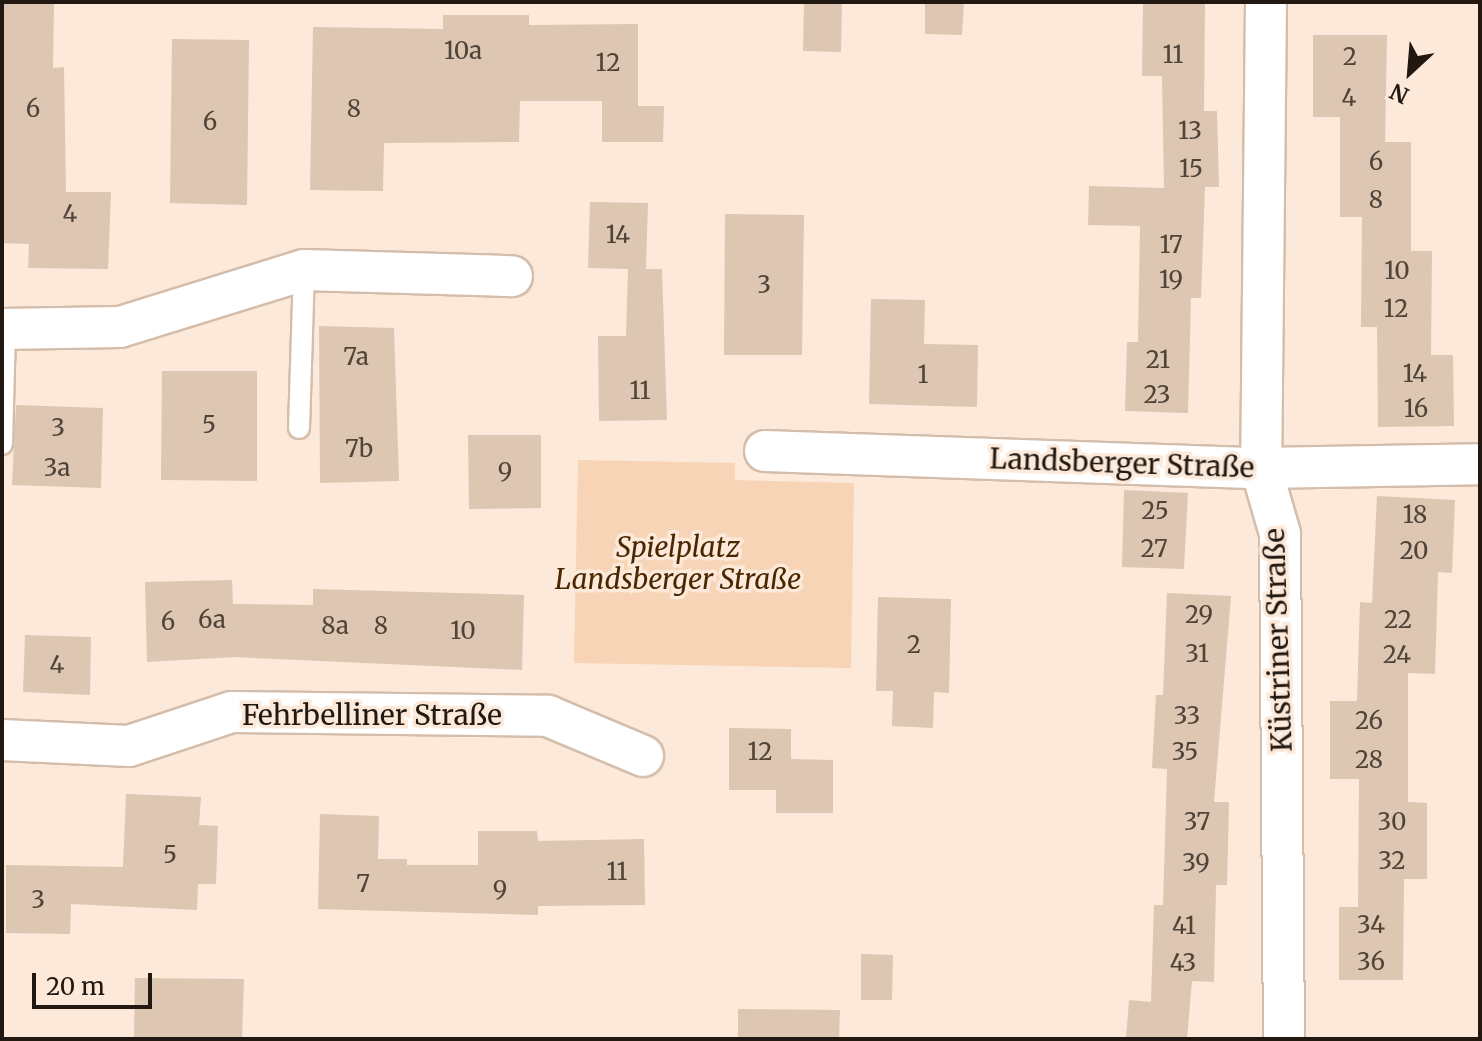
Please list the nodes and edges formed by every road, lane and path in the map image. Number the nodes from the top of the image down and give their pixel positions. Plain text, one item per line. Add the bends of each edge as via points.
1 (1266, 2) edge
2 (304, 270) junction
3 (512, 276) dead end
4 (3, 329) edge
5 (299, 428) dead end
6 (2, 444) edge
7 (765, 451) dead end
8 (1480, 464) edge
9 (1261, 468) junction
10 (2, 740) edge
11 (643, 756) dead end
12 (1284, 1039) edge

1 - 9 street, Küstriner Straße
2 - 3 street
2 - 4 street via 120,327
2 - 5 lane
4 - 6 lane
7 - 9 street, Landsberger Straße
8 - 9 street, Landsberger Straße
9 - 12 street, Küstriner Straße via 1280,534
10 - 11 street, Fehrbelliner Straße via 129,746 232,712 548,716

